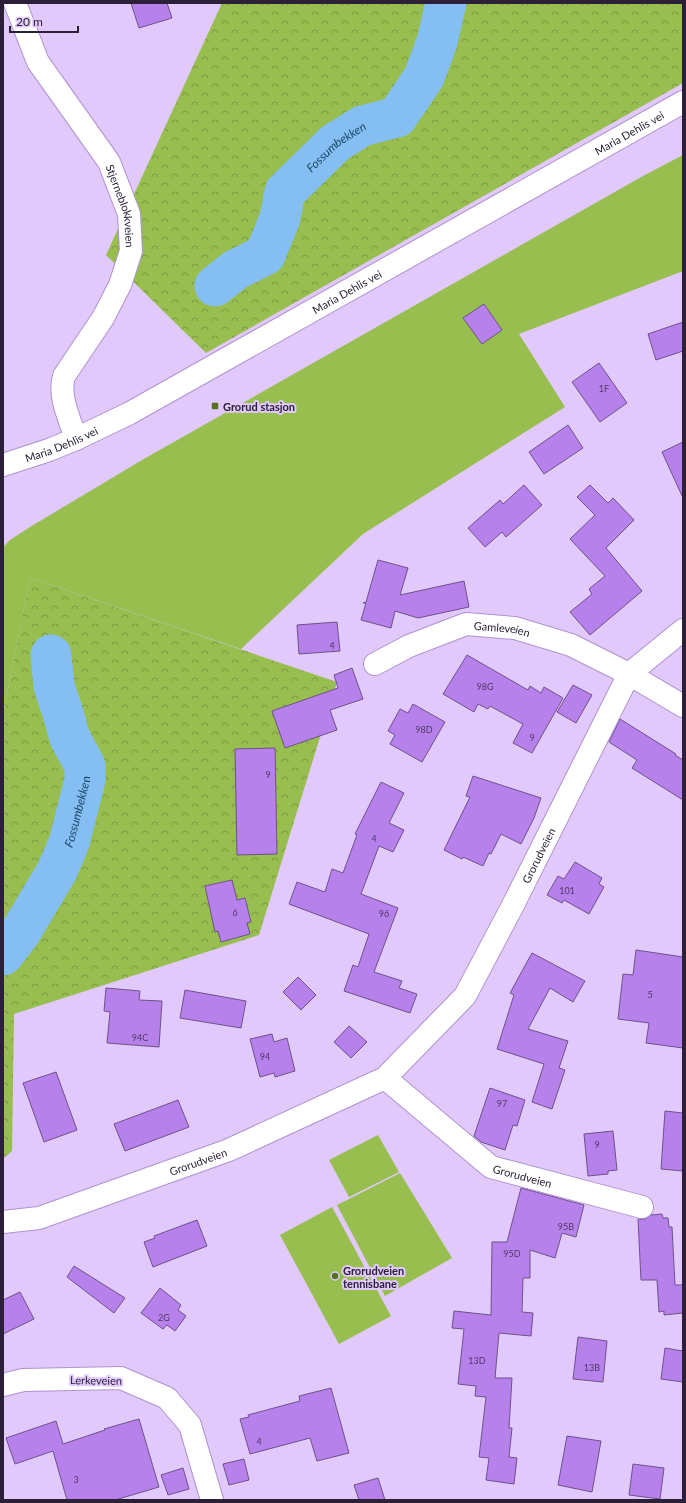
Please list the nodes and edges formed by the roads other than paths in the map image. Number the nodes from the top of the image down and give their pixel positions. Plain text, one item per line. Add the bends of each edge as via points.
1 (15, 3) edge
2 (683, 102) edge
3 (76, 439) junction
4 (3, 465) edge
5 (683, 630) edge
6 (375, 664) dead end
7 (629, 674) junction
8 (683, 706) edge
9 (385, 1078) junction
10 (642, 1207) dead end
11 (3, 1222) edge
12 (3, 1385) edge
13 (212, 1500) edge

1 - 3 street, Stjerneblokkveien via 38,62 109,162 129,214 131,251 120,285 103,318 67,371 62,384
2 - 3 street, Maria Dehlis vei via 161,396
3 - 4 street, Maria Dehlis vei
5 - 7 street, Grorudveien
6 - 7 street, Gamleveien via 409,646 466,624 515,628 571,645
7 - 8 street, Gamleveien
7 - 9 street, Grorudveien via 465,996
9 - 10 street, Grorudveien via 491,1167
9 - 11 street, Grorudveien via 230,1150 39,1218
12 - 13 street, Lerkeveien via 23,1380 121,1378 167,1398 190,1425

